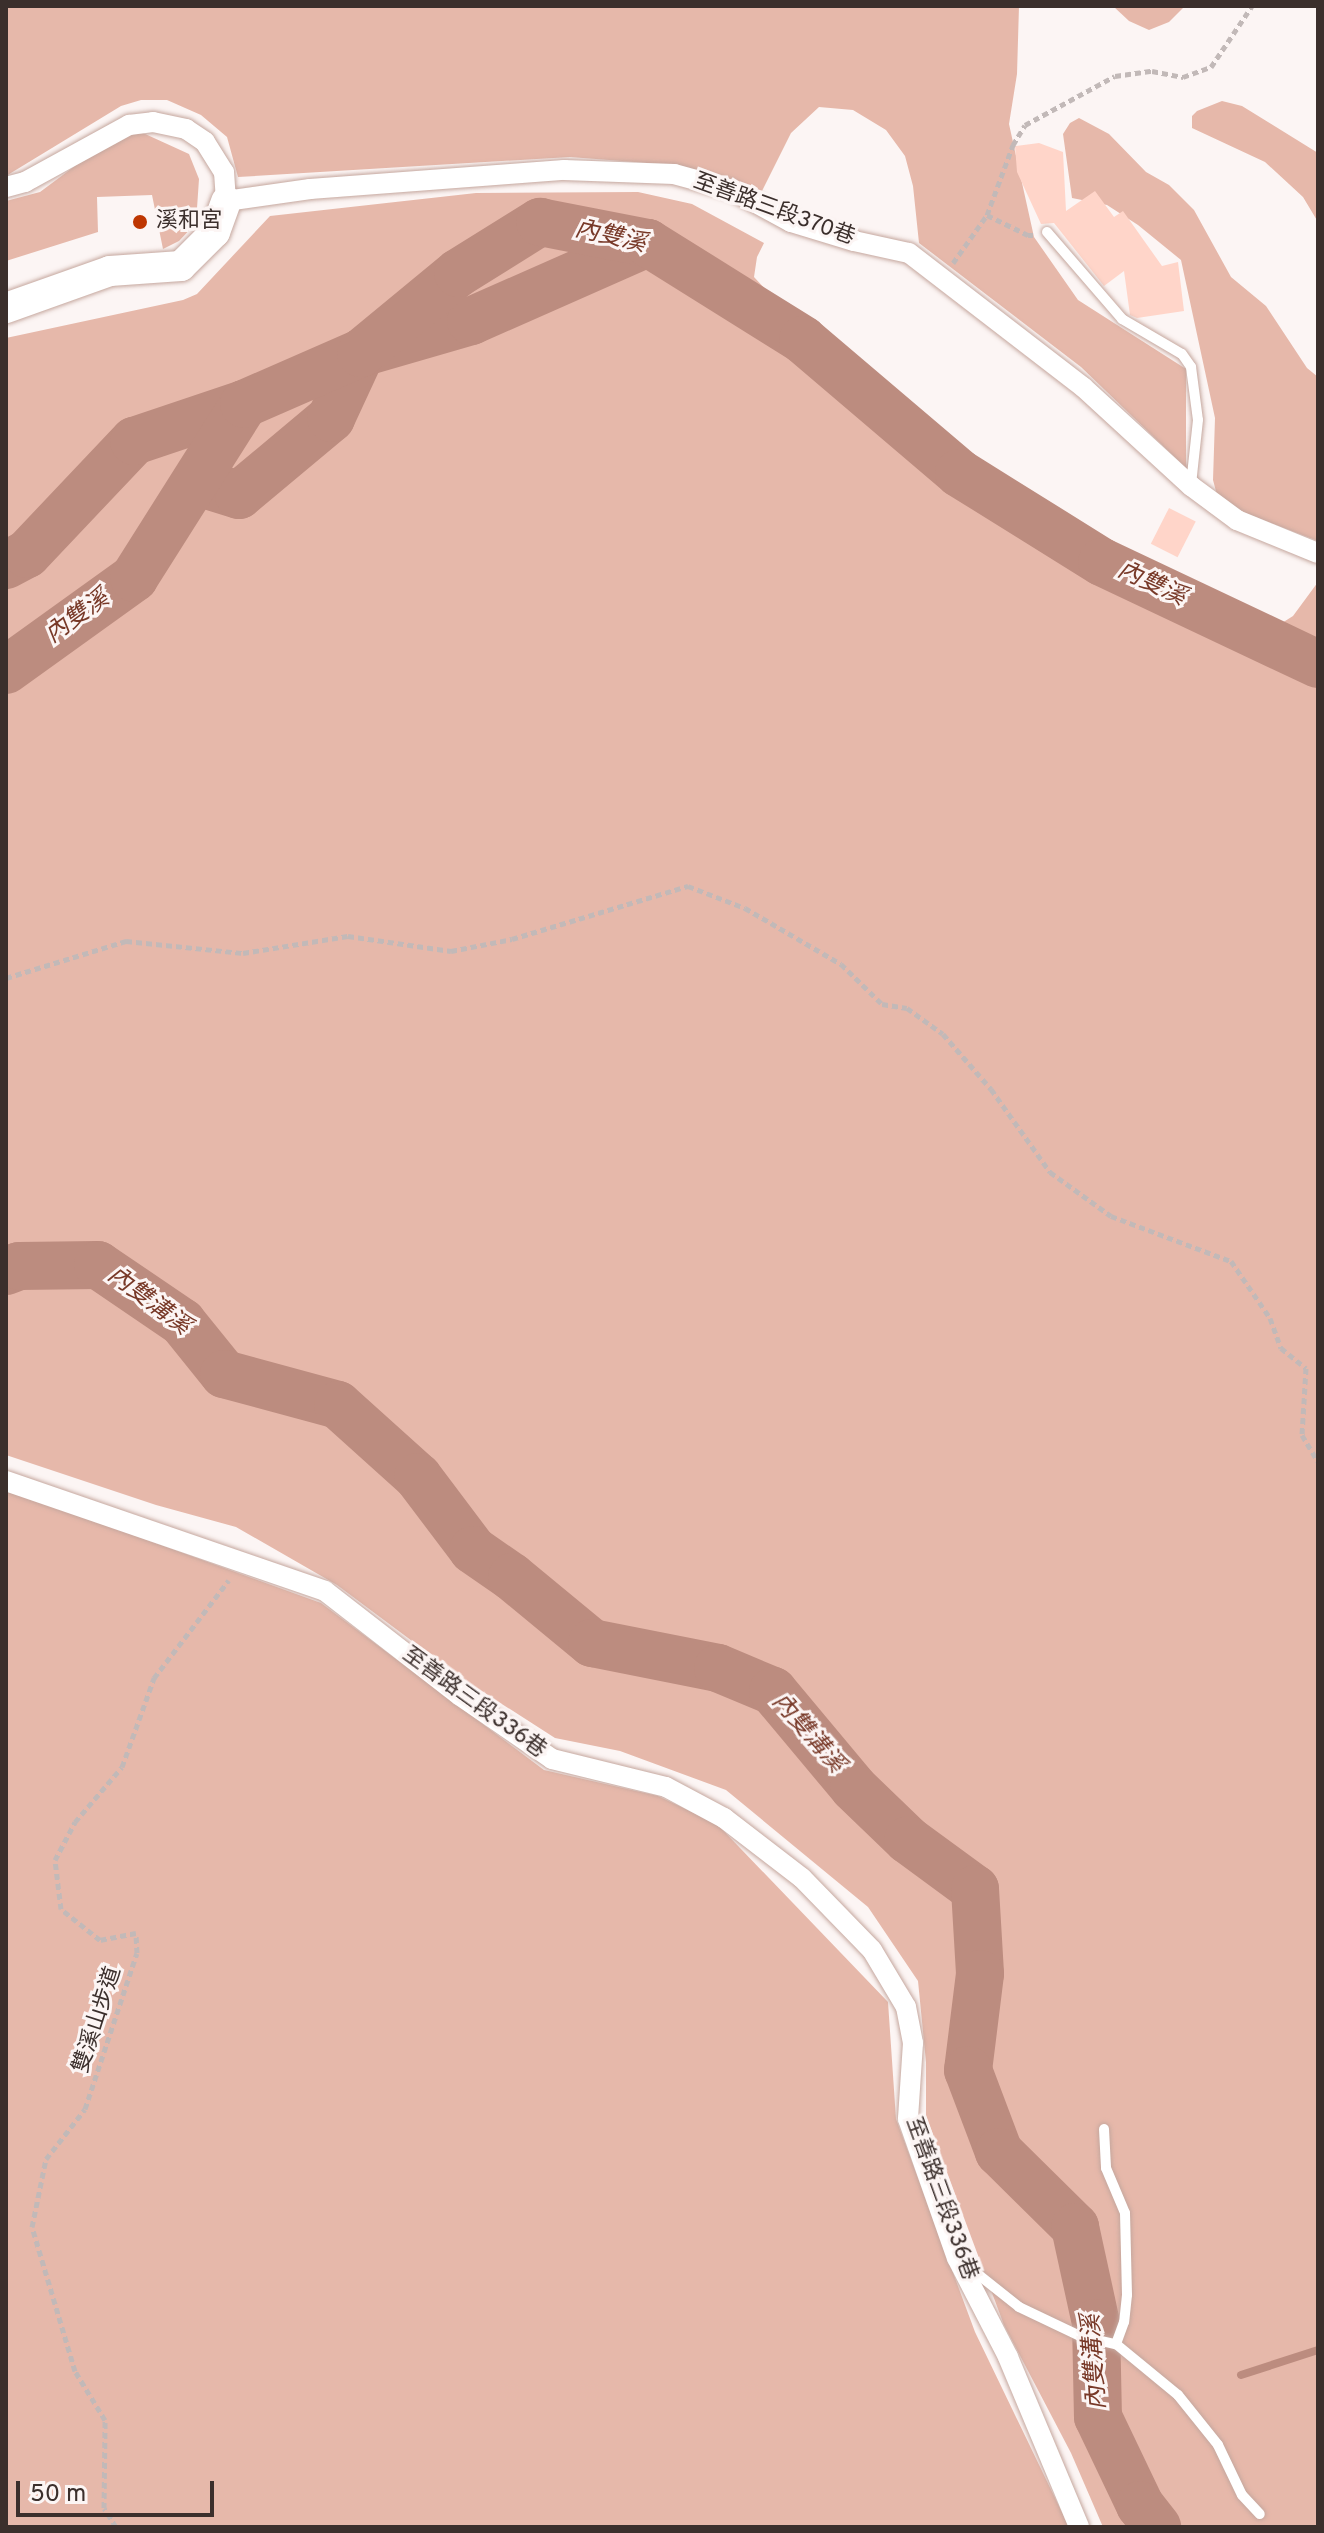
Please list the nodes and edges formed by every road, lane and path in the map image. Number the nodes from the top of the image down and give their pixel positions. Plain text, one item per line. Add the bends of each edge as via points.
1 (1252, 6) edge
2 (6, 187) edge
3 (226, 201) junction
4 (987, 215) junction
5 (1047, 232) joint
6 (944, 277) junction
7 (6, 308) edge
8 (1191, 486) junction
9 (1318, 553) edge
10 (6, 978) edge
11 (1318, 1462) edge
12 (6, 1481) edge
13 (244, 1560) junction
14 (1104, 2129) dead end
15 (957, 2258) junction
16 (1116, 2344) junction
17 (1260, 2514) dead end
18 (116, 2527) edge
19 (1079, 2527) edge

1 - 4 path via 1211,67 1183,77 1152,71 1115,76 1025,125
2 - 3 street via 25,182 129,125 153,122 186,129 205,142 224,172
3 - 6 street, 至善路三段370巷 via 310,189 564,170 674,174 732,190 791,222 909,253
3 - 7 street via 215,232 181,266 110,271
4 - 5 path via 1028,235
4 - 6 path
5 - 8 lane via 1122,319 1182,354 1191,367 1198,420
6 - 8 street, 至善路三段370巷 via 1083,387
8 - 9 street, 至善路三段370巷 via 1237,520
10 - 11 path via 126,941 243,953 348,936 451,951 573,922 688,886 745,908 841,964 882,1004 907,1008 943,1034 991,1089 1050,1172 1111,1216 1231,1261 1270,1318 1281,1348 1306,1368 1302,1435
12 - 13 street, 至善路三段336巷
13 - 15 street, 至善路三段336巷 via 325,1591 552,1759 666,1787 724,1818 802,1878 872,1950 906,2007 913,2043 908,2119
13 - 18 path, 雙溪山步道 via 154,1678 122,1767 75,1822 55,1860 61,1909 100,1940 136,1933 137,1953 85,2109 46,2159 32,2227 75,2371 105,2420 104,2508
14 - 16 lane via 1106,2168 1125,2213 1127,2295
15 - 16 lane via 1019,2307 1080,2336
15 - 19 street, 至善路三段336巷 via 1008,2357
16 - 17 lane via 1178,2395 1218,2445 1242,2495

